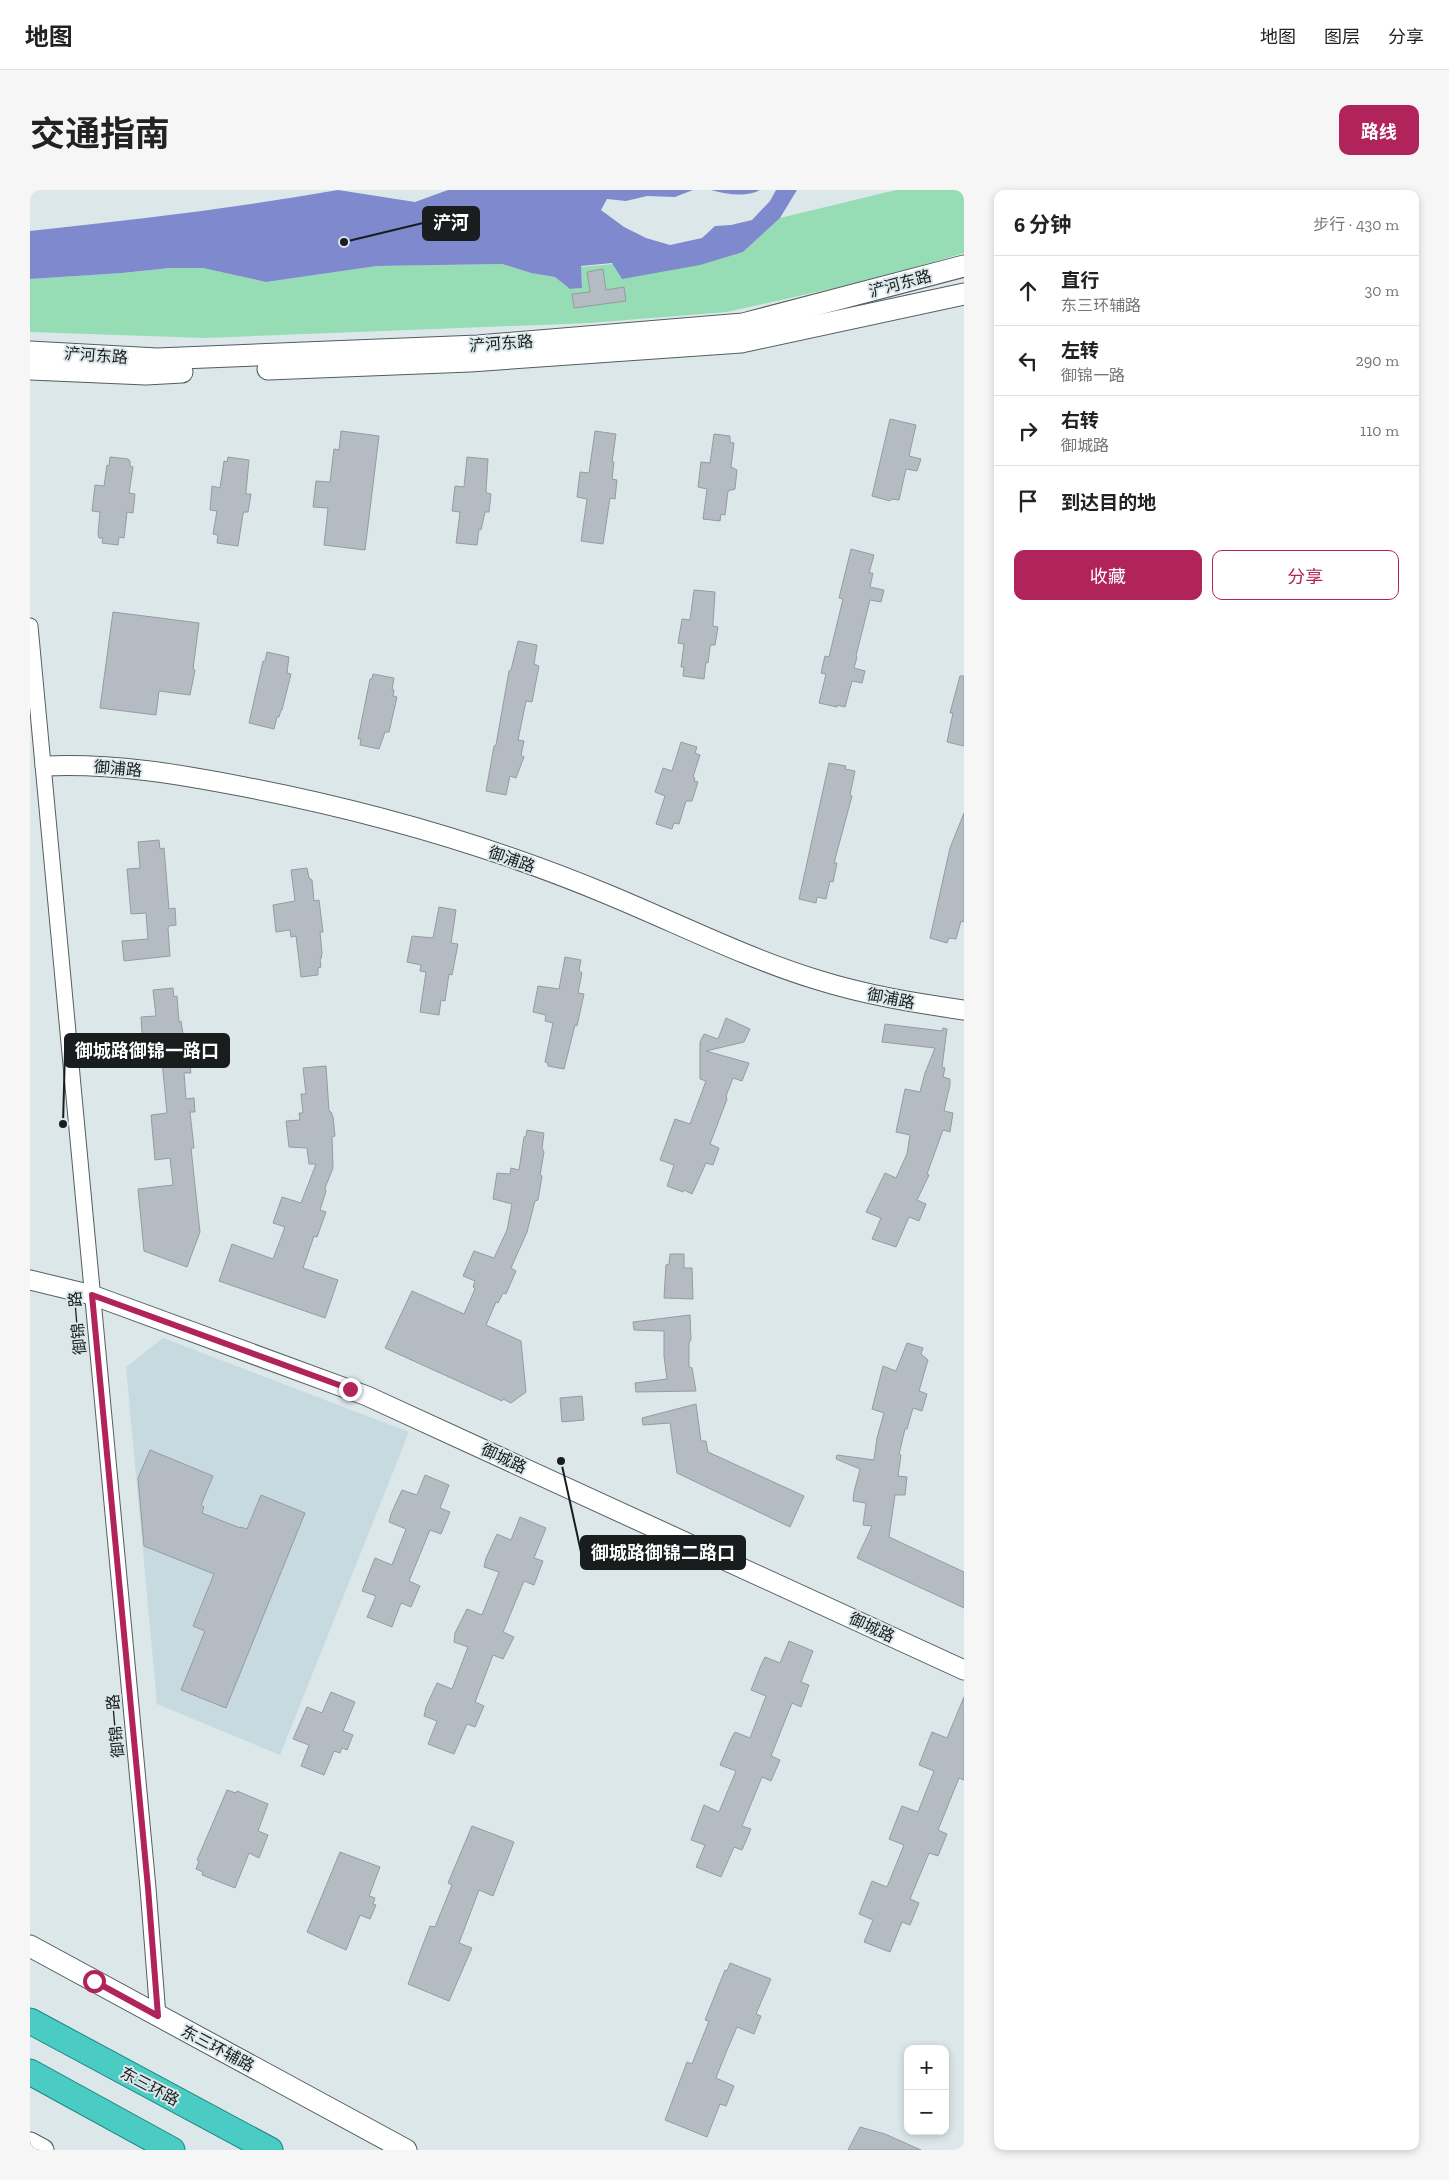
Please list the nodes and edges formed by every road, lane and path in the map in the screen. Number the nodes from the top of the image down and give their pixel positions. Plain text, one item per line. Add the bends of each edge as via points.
1 (964, 266) edge
2 (964, 294) edge
3 (30, 352) edge
4 (30, 369) edge
5 (30, 626) edge
6 (45, 766) junction
7 (964, 1010) edge
8 (30, 1280) edge
9 (92, 1295) junction
10 (964, 1670) edge
11 (30, 1946) edge
12 (158, 2016) junction
13 (30, 2021) edge
14 (32, 2073) edge
15 (30, 2143) edge
16 (43, 2150) edge
17 (172, 2150) edge
18 (270, 2150) edge
19 (406, 2150) edge

1 - 3 main road, 浐河东路 via 744,324 478,346 157,359
2 - 4 main road, 浐河东路 via 741,342 470,361 146,374
5 - 6 street, 御锦一路
6 - 7 street, 御浦路 via 155,772 318,802 451,838 530,864 610,895 722,945 818,980 891,999
6 - 9 street, 御锦一路
8 - 9 street, 御城路
9 - 10 street, 御城路 via 367,1396
9 - 12 street, 御锦一路
11 - 12 main road, 东三环辅路
12 - 19 main road, 东三环辅路
13 - 18 highway, 东三环路
14 - 17 highway
15 - 16 main road

